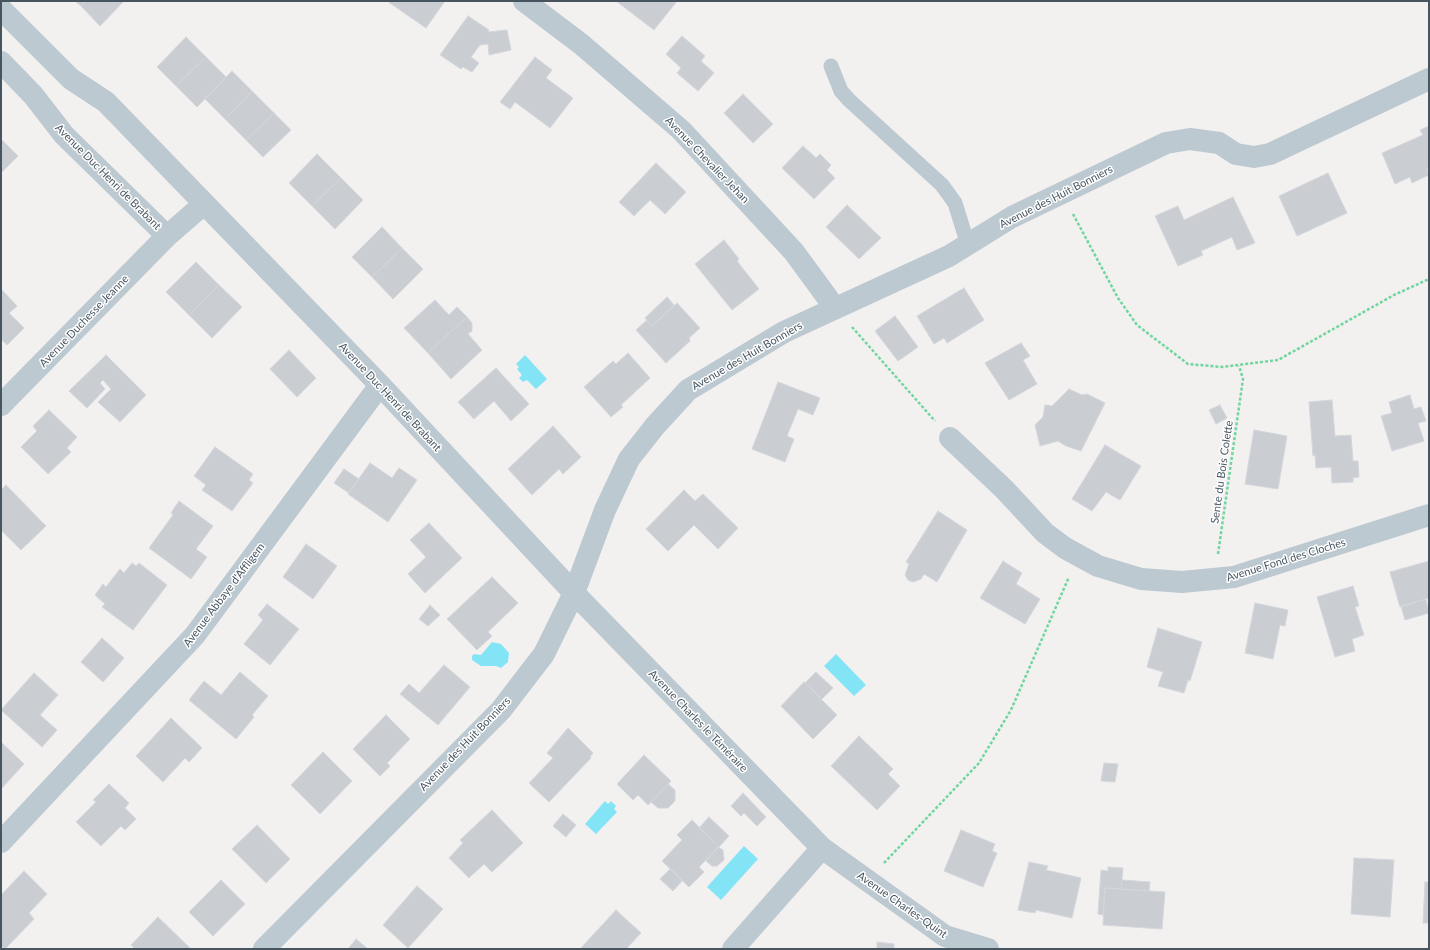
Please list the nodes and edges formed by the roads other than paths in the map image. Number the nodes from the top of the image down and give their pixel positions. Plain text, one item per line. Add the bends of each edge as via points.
1 (524, 1) edge
2 (1, 9) edge
3 (1, 62) edge
4 (831, 66) dead end
5 (1429, 79) edge
6 (204, 204) junction
7 (167, 236) junction
8 (968, 245) junction
9 (835, 308) junction
10 (380, 385) junction
11 (1, 405) edge
12 (950, 438) road end
13 (1429, 515) edge
14 (574, 593) junction
15 (1, 842) edge
16 (822, 848) junction
17 (264, 949) edge
18 (732, 949) edge
19 (988, 949) edge

1 - 9 street, Avenue Chevalier Jehan via 581,44 681,130 794,252
2 - 6 street, Avenue Duc Henri de Brabant via 71,79 106,102
3 - 7 street, Avenue Duc Henri de Brabant via 33,95 64,134
4 - 8 lane via 841,91 849,100 942,185 955,203
5 - 8 street, Avenue des Huit Bonniers via 1270,154 1254,157 1236,154 1219,143 1190,139 1166,143 1012,217
6 - 7 street, Avenue Duc Henri de Brabant
6 - 10 street, Avenue Duc Henri de Brabant
7 - 11 street, Avenue Duchesse Jeanne
8 - 9 street, Avenue des Huit Bonniers
9 - 14 street, Avenue des Huit Bonniers via 784,332 688,390 655,426 629,459 605,510
10 - 14 street, Avenue Duc Henri de Brabant
10 - 15 street, Avenue Abbaye d'Affligem via 195,635
12 - 13 street, Avenue Fond des Cloches via 1004,489 1045,533 1079,556 1112,571 1141,579 1182,582 1234,577
14 - 16 street, Avenue Charles le Téméraire
14 - 17 street, Avenue des Huit Bonniers via 544,654 501,710
16 - 18 street
16 - 19 street, Avenue Charles-Quint via 945,936

